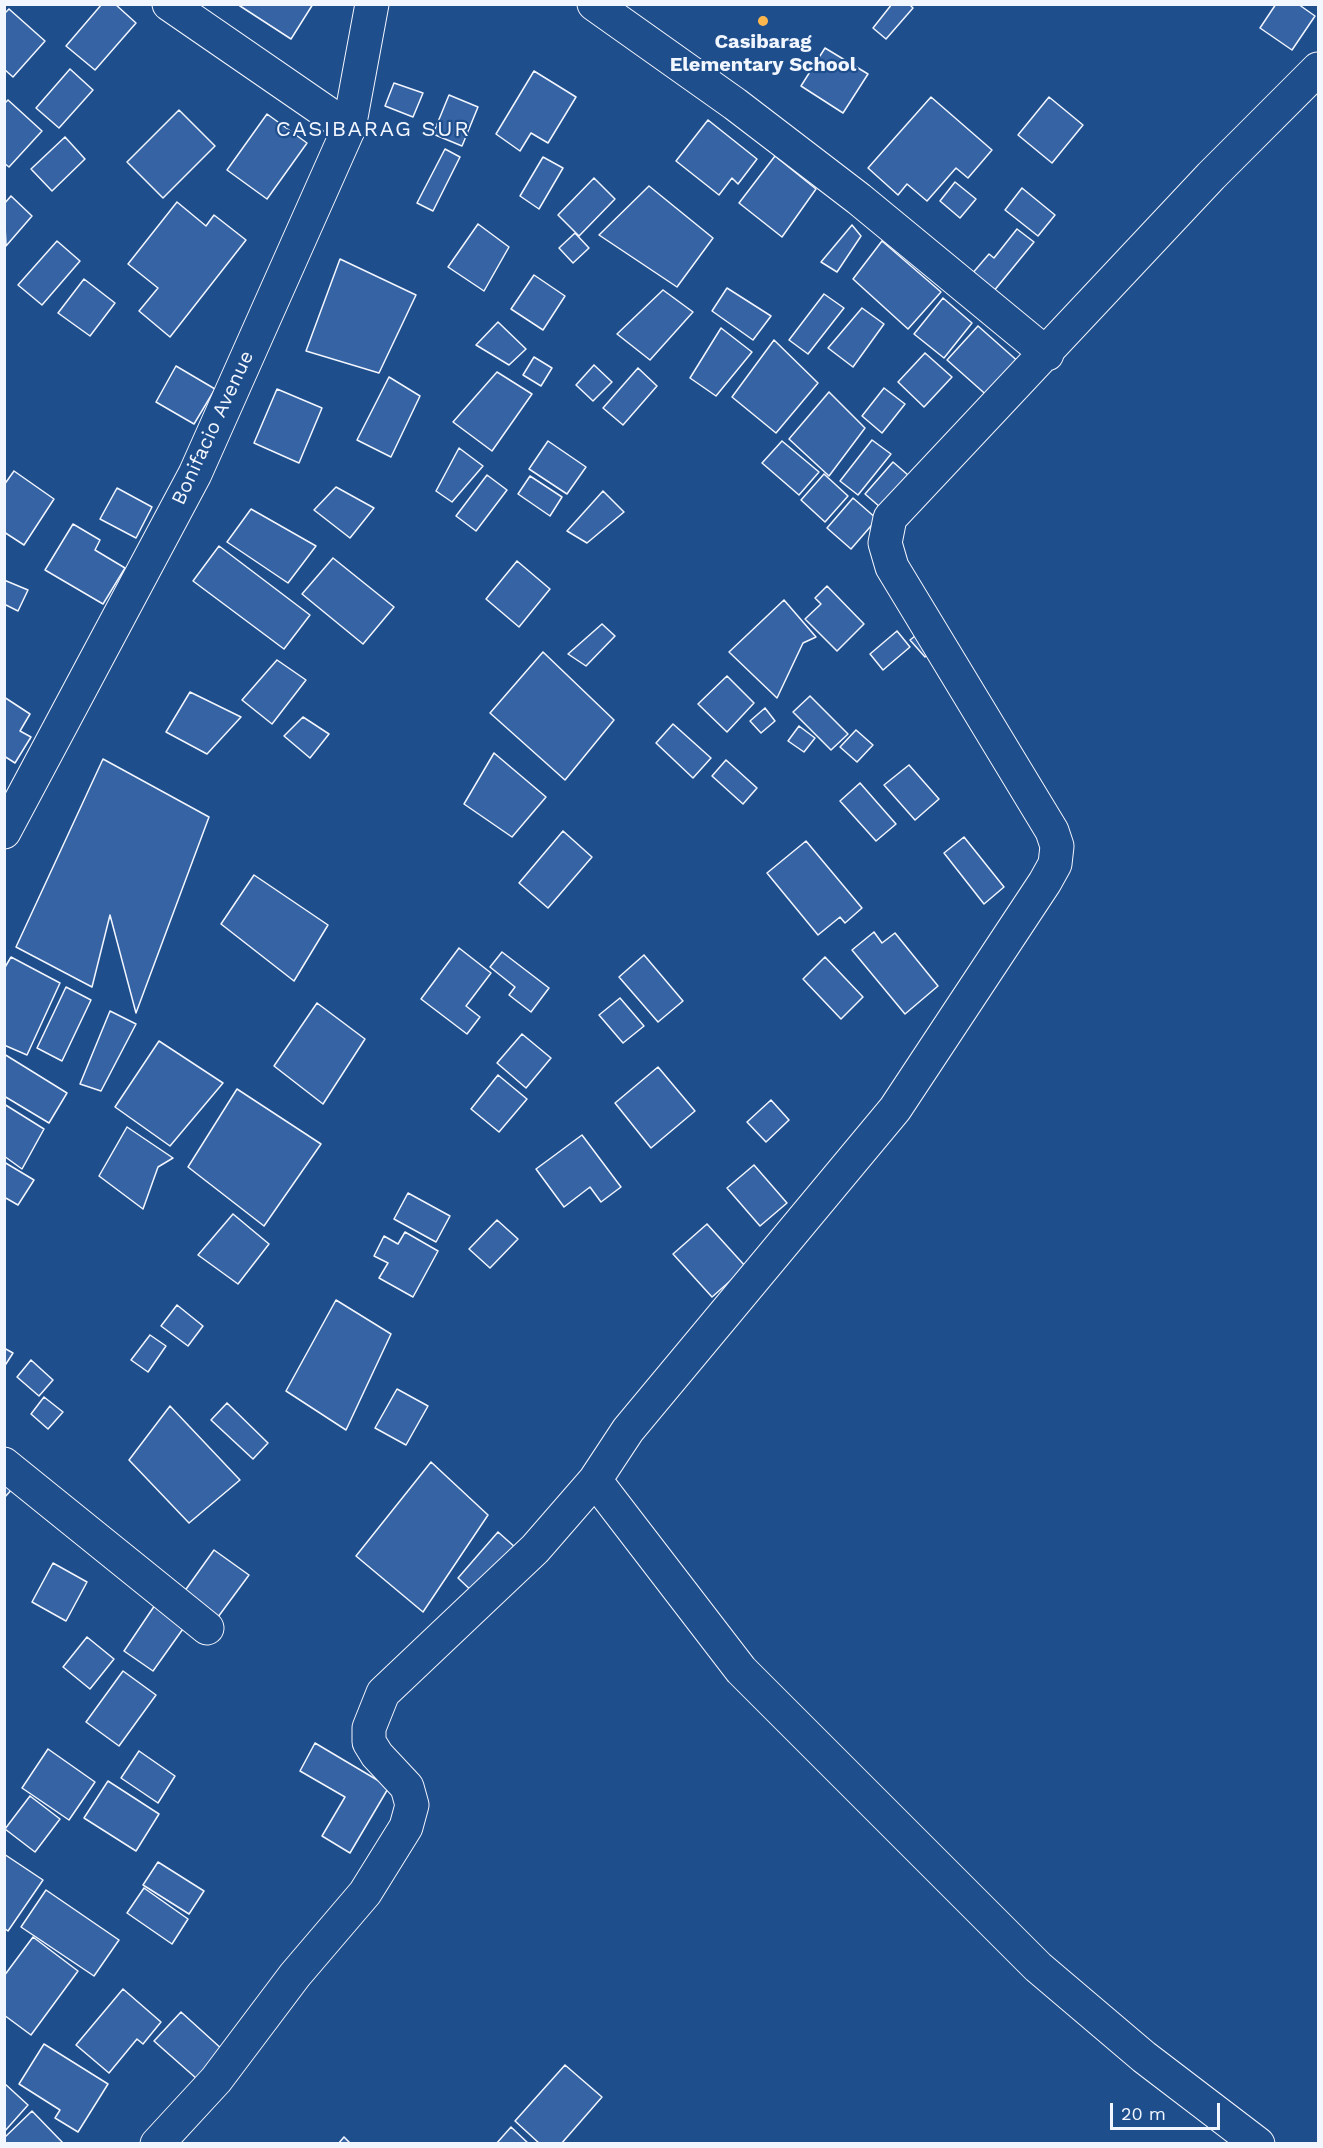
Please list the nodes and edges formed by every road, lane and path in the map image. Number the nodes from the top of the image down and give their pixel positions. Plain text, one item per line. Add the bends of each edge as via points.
1 (169, 4) edge
2 (372, 4) edge
3 (594, 4) edge
4 (1318, 69) edge
5 (349, 128) junction
6 (1047, 354) junction
7 (4, 832) edge
8 (4, 1464) edge
9 (595, 1480) junction
10 (207, 1628) dead end
11 (157, 2144) edge
12 (1258, 2144) edge

1 - 5 street
2 - 5 street, Bonifacio Avenue
3 - 6 street via 735,104
4 - 6 street via 1212,176
5 - 7 street, Bonifacio Avenue via 195,474
6 - 9 street via 890,518 885,543 905,591 1052,831 1057,846 1055,864 894,1109 627,1430
8 - 10 street
9 - 11 street via 535,1549 383,1693 369,1728 369,1742 407,1787 412,1805 406,1827 365,1893 295,1975 216,2080
9 - 12 street via 741,1670 1029,1959 1144,2057

